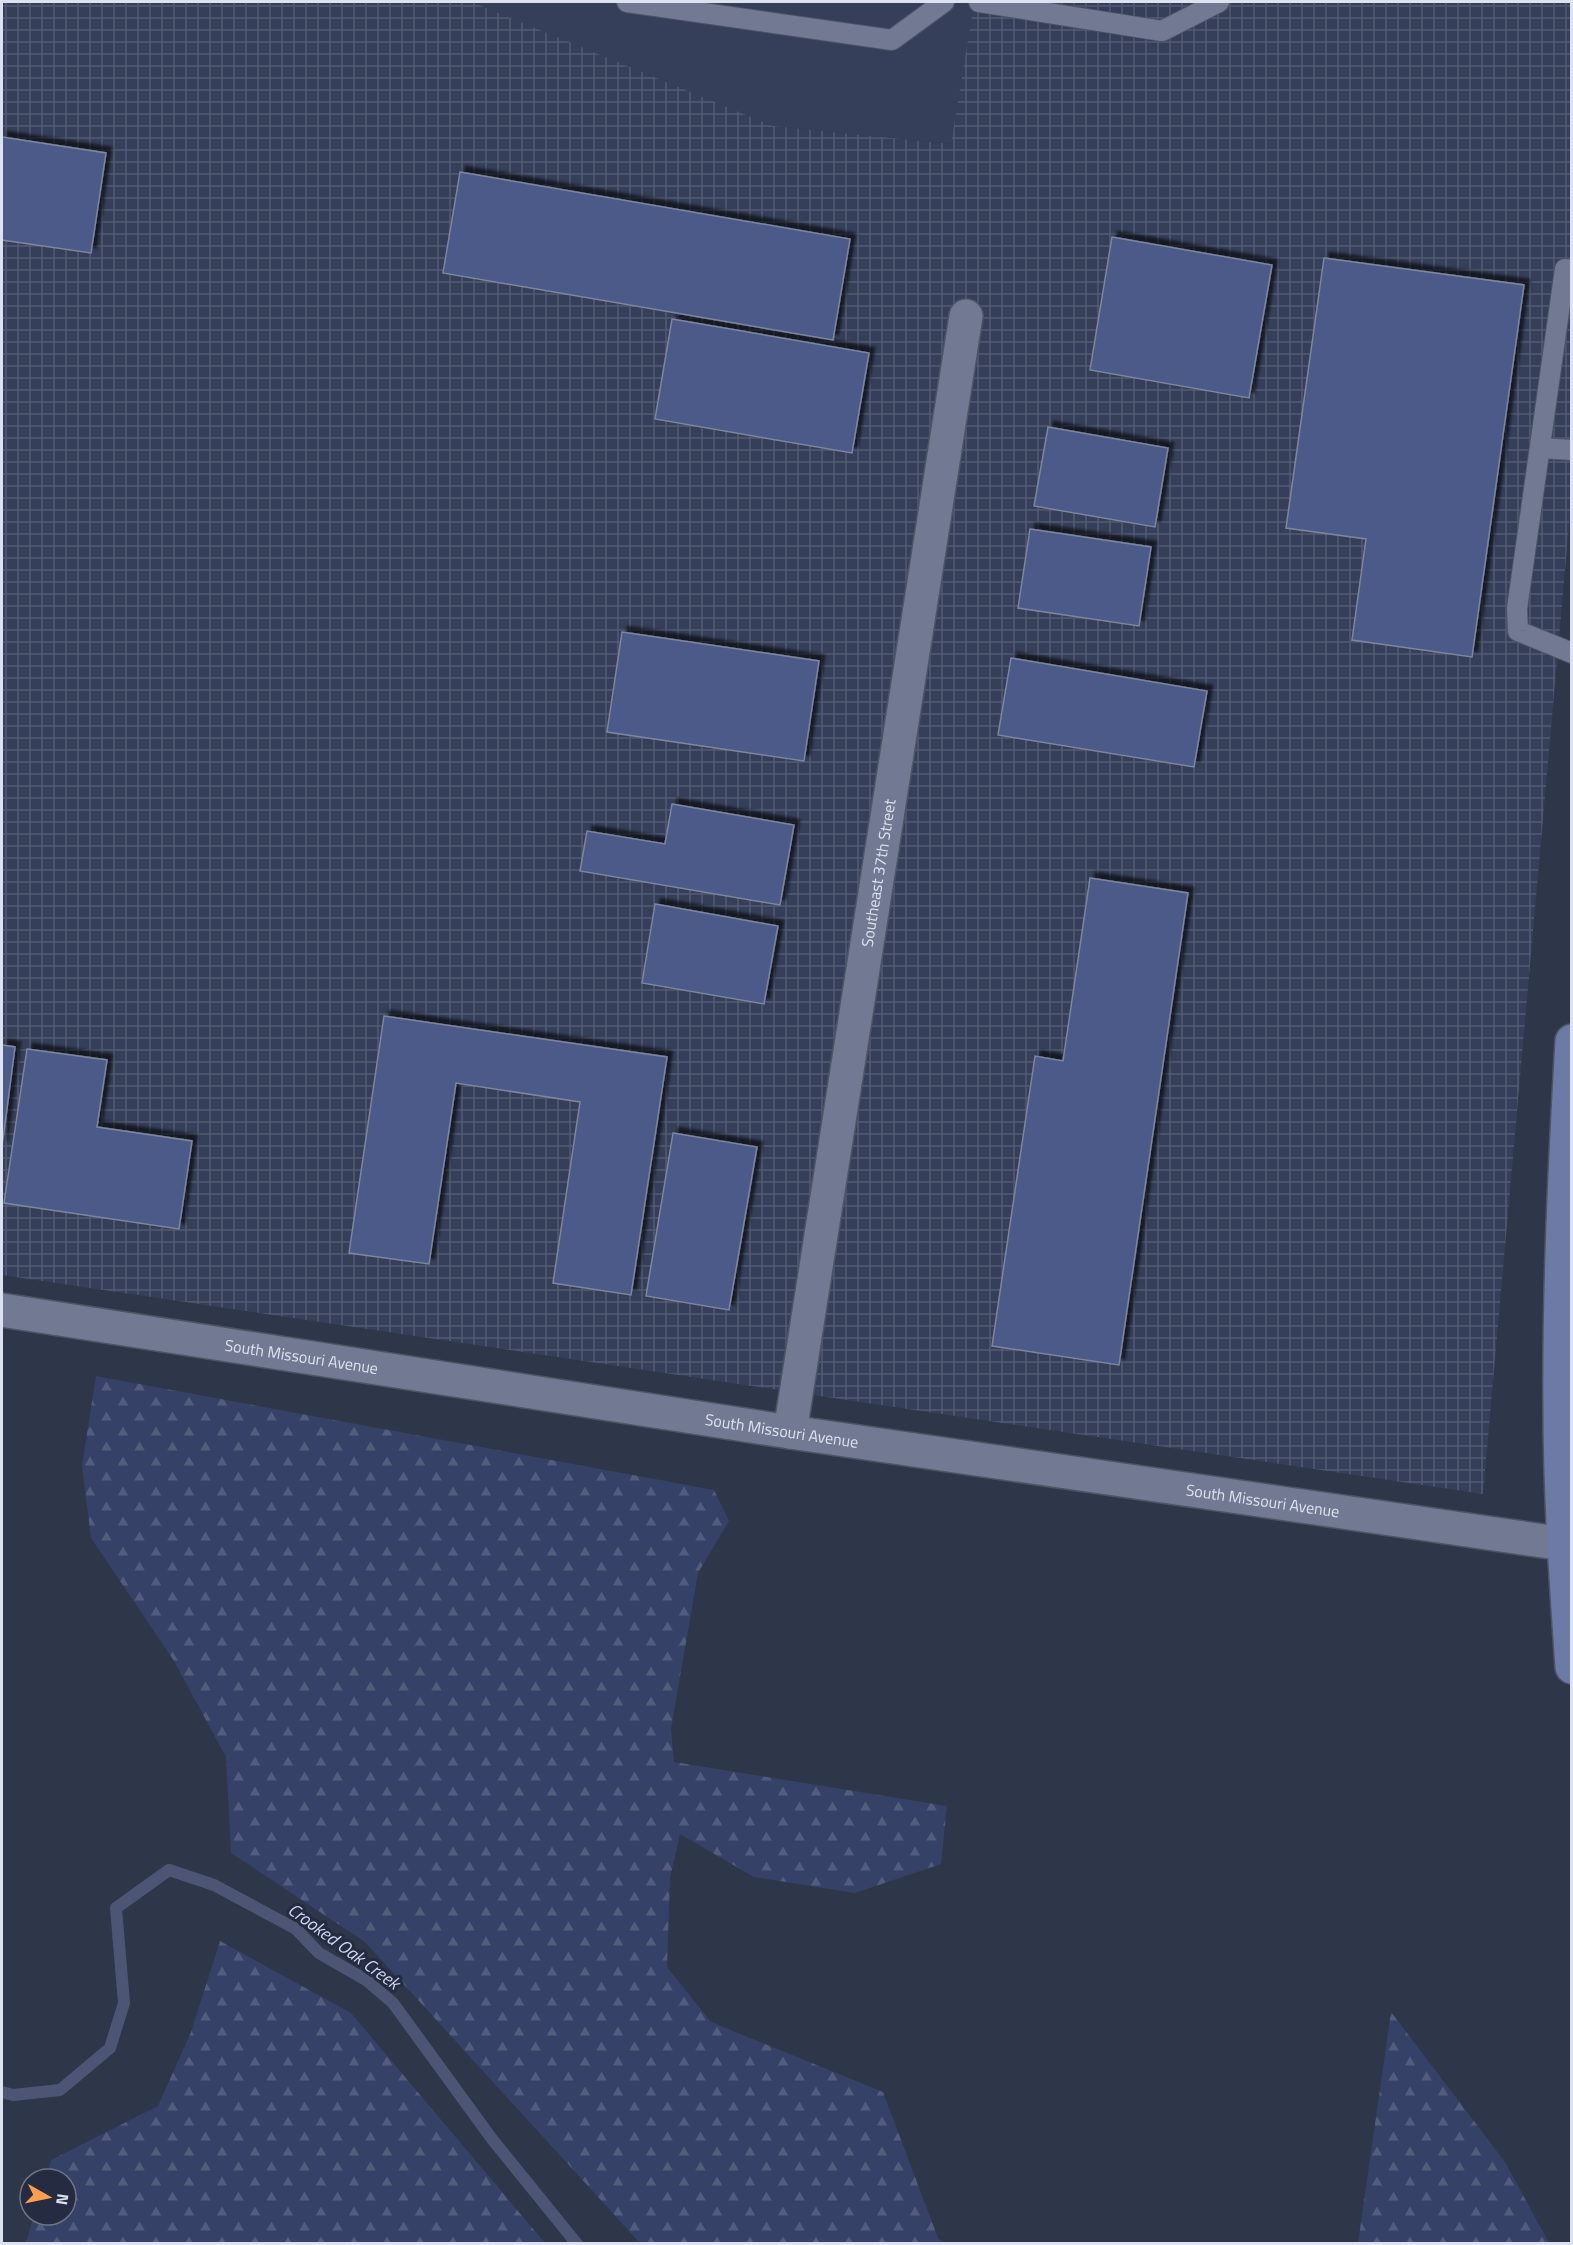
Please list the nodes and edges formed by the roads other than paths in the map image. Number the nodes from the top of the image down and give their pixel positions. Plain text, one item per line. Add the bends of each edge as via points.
1 (627, 2) edge
2 (944, 2) edge
3 (979, 2) edge
4 (1219, 2) edge
5 (1572, 270) edge
6 (966, 316) dead end
7 (1540, 448) junction
8 (1572, 450) edge
9 (1572, 652) edge
10 (1572, 1041) edge
11 (1567, 1238) edge
12 (2, 1310) edge
13 (790, 1432) junction
14 (1564, 1544) junction
15 (1572, 1666) edge

1 - 2 lane via 892,40
3 - 4 lane via 1162,31
5 - 7 lane via 1565,268
6 - 13 street, Southeast 37th Street
7 - 8 lane
7 - 9 lane via 1517,609 1518,631
10 - 11 street
11 - 14 street via 1560,1410
12 - 13 street, South Missouri Avenue
13 - 14 street, South Missouri Avenue
14 - 15 street

